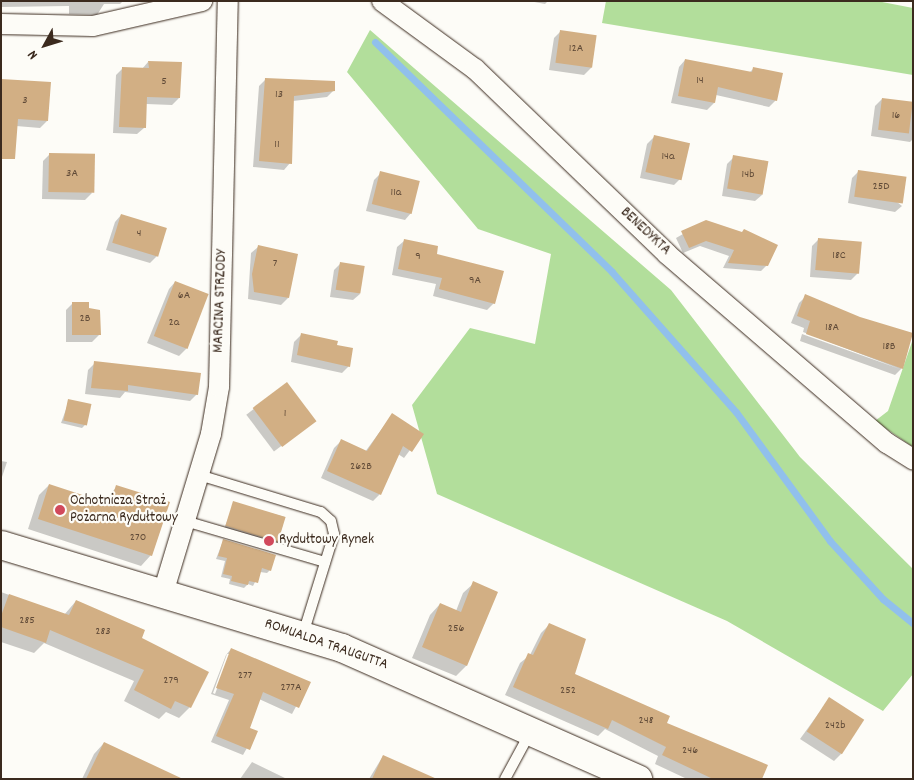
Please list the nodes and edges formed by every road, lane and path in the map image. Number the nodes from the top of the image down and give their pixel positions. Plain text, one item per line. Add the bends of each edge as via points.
1 (202, 1) edge
2 (228, 1) edge
3 (382, 1) edge
4 (1, 24) edge
5 (913, 460) edge
6 (199, 475) junction
7 (185, 521) junction
8 (1, 545) edge
9 (325, 562) junction
10 (163, 593) junction
11 (303, 634) junction
12 (532, 731) junction
13 (505, 779) edge
14 (638, 779) edge

1 - 4 street via 93,26
2 - 6 street, MARCINA STRZODY via 219,387 211,434
3 - 5 street, BENEDYKTA via 475,69 667,254 887,443
6 - 7 street, MARCINA STRZODY
6 - 9 lane via 321,512 331,521 334,534
7 - 9 lane
7 - 10 street, MARCINA STRZODY
8 - 10 street, ROMUALDA TRAUGUTTA
9 - 11 lane
10 - 11 street, ROMUALDA TRAUGUTTA
11 - 12 street, ROMUALDA TRAUGUTTA via 379,663
12 - 13 lane
12 - 14 street, ROMUALDA TRAUGUTTA

